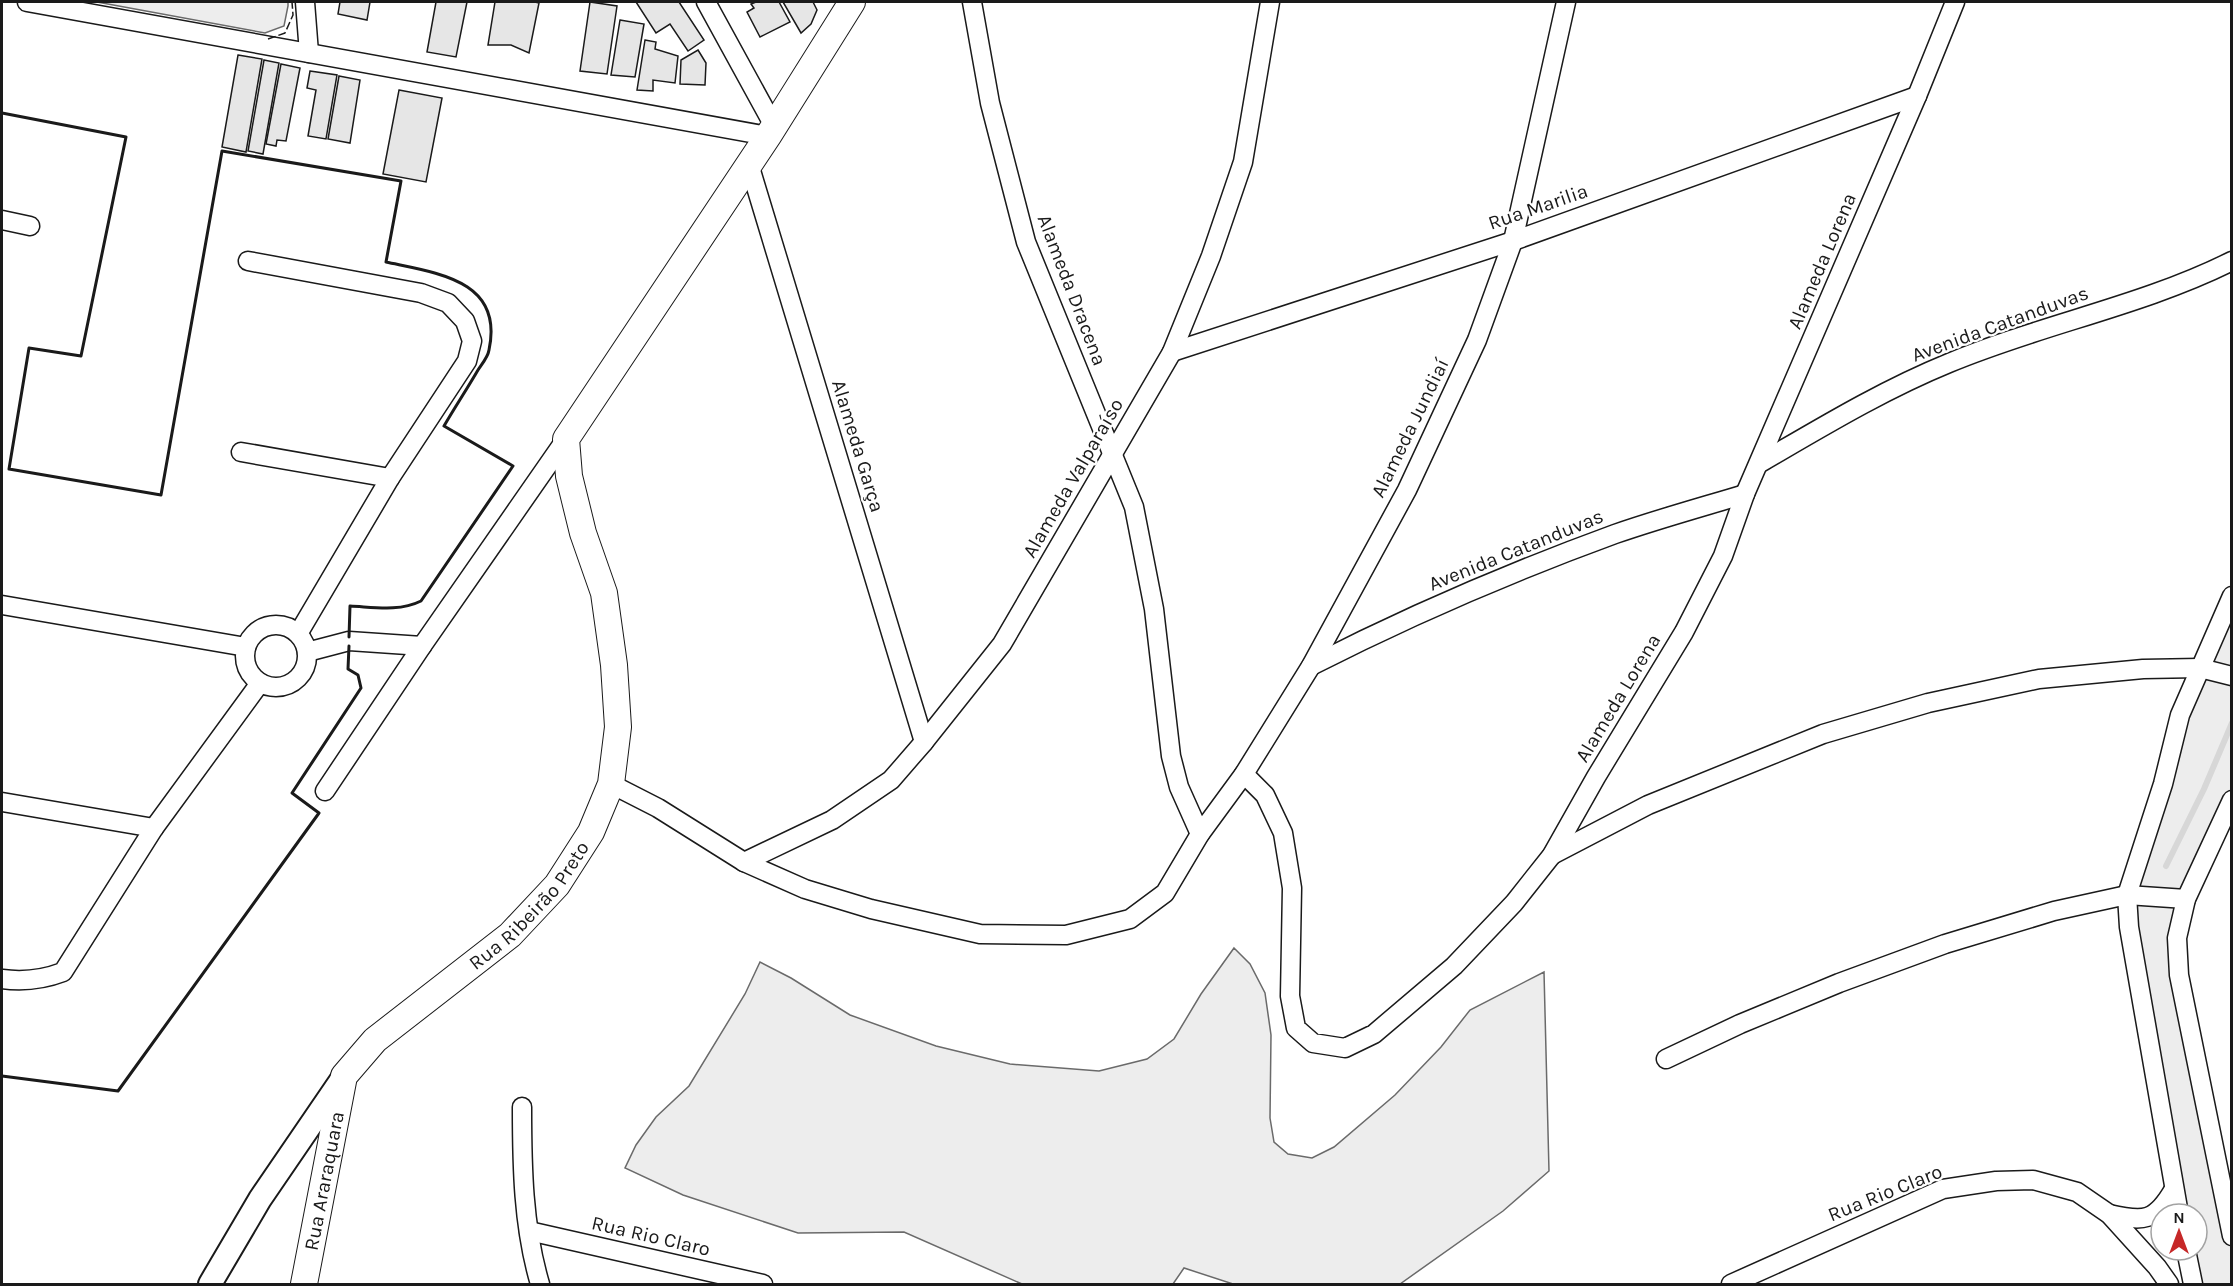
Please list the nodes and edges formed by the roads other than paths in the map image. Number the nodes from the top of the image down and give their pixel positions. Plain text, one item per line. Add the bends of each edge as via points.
1 (27, 2) edge
2 (304, 2) edge
3 (706, 2) edge
4 (852, 2) edge
5 (972, 2) edge
6 (1270, 2) edge
7 (1566, 2) edge
8 (1955, 2) edge
9 (309, 53) junction
10 (1917, 96) junction
11 (771, 131) junction
12 (749, 164) junction
13 (2, 220) edge
14 (30, 226) dead end
15 (1513, 241) junction
16 (248, 261) dead end
17 (2232, 261) edge
18 (1172, 352) junction
19 (566, 439) junction
20 (241, 452) dead end
21 (1114, 455) junction
22 (1760, 463) junction
23 (390, 478) junction
24 (1745, 494) junction
25 (2232, 596) edge
26 (2, 605) edge
27 (298, 634) junction
28 (422, 646) junction
29 (246, 647) junction
30 (307, 652) junction
31 (1311, 666) junction
32 (2199, 668) junction
33 (2232, 675) edge
34 (260, 683) junction
35 (924, 742) junction
36 (1244, 774) junction
37 (611, 784) junction
38 (325, 791) dead end
39 (2232, 800) edge
40 (2, 802) edge
41 (154, 828) junction
42 (1200, 834) junction
43 (1552, 855) junction
44 (744, 862) junction
45 (2127, 895) junction
46 (2186, 899) junction
47 (2, 979) edge
48 (1666, 1059) dead end
49 (344, 1076) junction
50 (522, 1107) dead end
51 (2174, 1189) junction
52 (2177, 1202) edge
53 (2109, 1214) junction
54 (529, 1231) junction
55 (2232, 1236) edge
56 (2188, 1262) edge
57 (210, 1284) edge
58 (304, 1284) edge
59 (540, 1284) edge
60 (763, 1284) edge
61 (1731, 1284) edge
62 (2169, 1284) edge
63 (2193, 1284) edge

1 - 9 street
2 - 9 street
3 - 11 street
4 - 11 main road
5 - 21 street, Alameda Dracena via 990,103 1026,242
6 - 18 street, Alameda Valparaíso via 1243,162
7 - 15 street, Alameda Jundiaí
8 - 10 street, Alameda Lorena
9 - 11 street
10 - 15 street, Rua Marilia
10 - 22 street, Alameda Lorena
11 - 12 main road
12 - 19 main road
12 - 35 street, Alameda Garça
13 - 14 street
15 - 18 street, Rua Marilia
15 - 31 street, Alameda Jundiaí via 1477,340 1412,480
16 - 23 street via 421,293 448,303 465,321 471,341 467,361
17 - 22 street, Avenida Catanduvas via 2122,305 1950,363 1881,394
18 - 21 street, Alameda Valparaíso
19 - 28 street
19 - 37 main road, Rua Ribeirão Preto via 569,476 604,593 614,665 618,727
20 - 23 street
21 - 35 street, Alameda Valparaíso via 1002,644
21 - 42 street, Alameda Dracena via 1134,507 1154,609 1171,756 1179,787
22 - 24 street, Alameda Lorena
23 - 27 street
24 - 31 street, Avenida Catanduvas via 1617,534 1509,576 1422,612
24 - 43 street, Alameda Lorena via 1723,556 1684,632
25 - 32 street
26 - 29 street
27 - 29 street via 270,626 251,637
27 - 30 street
28 - 30 street via 349,641
28 - 38 street
29 - 34 street via 247,668
30 - 34 street via 303,671 288,685
31 - 36 street, Alameda Jundiaí
32 - 33 street
32 - 43 street via 2039,679 1928,703 1823,734 1648,805
32 - 45 street via 2180,715 2163,784
34 - 41 street
35 - 44 street, Alameda Valparaíso via 891,780 832,820
36 - 42 street, Alameda Jundiaí
36 - 43 street, Alameda Lorena via 1265,795 1283,833 1292,888 1290,996 1296,1028 1313,1043 1345,1048 1374,1034 1454,966 1514,903
37 - 44 street, Alameda Jundiaí via 658,808
37 - 49 main road, Rua Ribeirão Preto via 591,832 557,885 510,935 375,1040
39 - 46 street
40 - 41 street
41 - 47 street via 63,972 44,979
42 - 44 street, Alameda Jundiaí via 1165,893 1139,913 1130,919 1066,935 980,934 805,889
45 - 46 street
45 - 48 street via 2054,911 1935,948 1839,983
45 - 51 street via 2129,927
46 - 55 street via 2178,938 2179,975
49 - 57 street, Rua Ribeirão Preto via 260,1199
49 - 58 main road, Rua Araraquara
50 - 54 street via 522,1179
51 - 52 street
51 - 53 street via 2163,1207 2150,1217 2132,1219
53 - 61 street, Rua Rio Claro via 2077,1192 2033,1180 1943,1189
53 - 62 street, Rua Rio Claro
54 - 59 street
54 - 60 street, Rua Rio Claro
56 - 63 street

